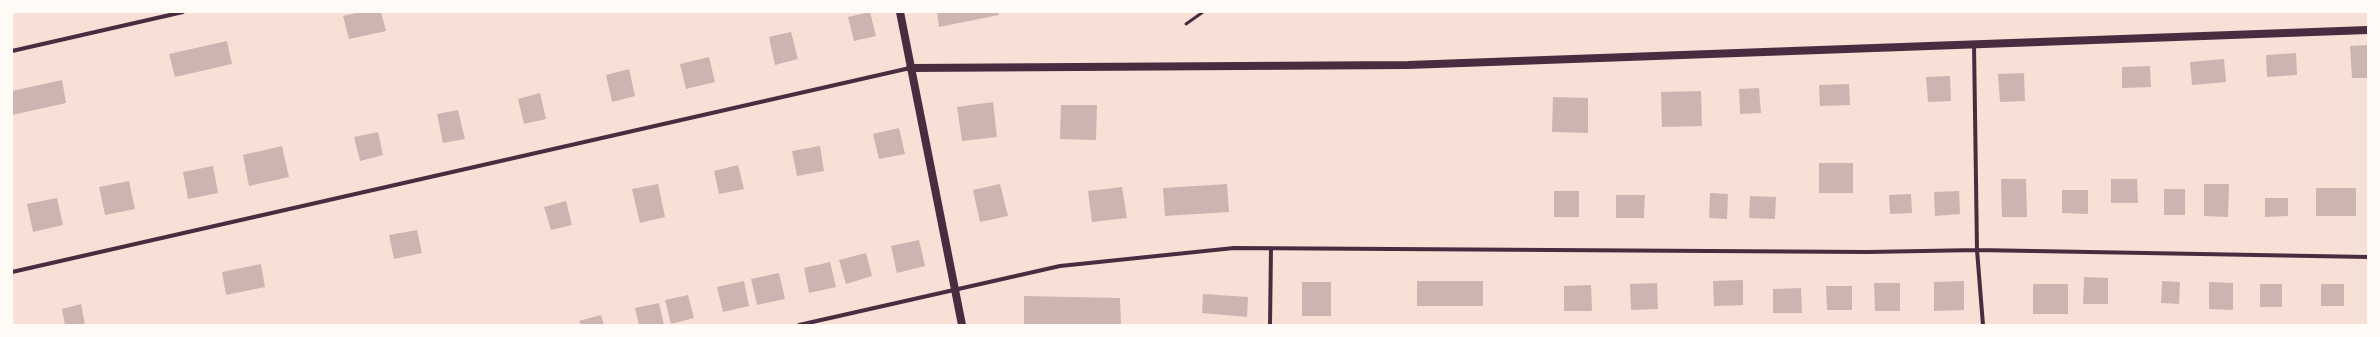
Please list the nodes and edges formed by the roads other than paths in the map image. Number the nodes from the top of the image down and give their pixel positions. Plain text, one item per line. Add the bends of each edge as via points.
1 (183, 12) edge
2 (900, 12) edge
3 (1203, 12) edge
4 (1186, 24) dead end
5 (2368, 30) edge
6 (1974, 43) junction
7 (12, 51) edge
8 (910, 68) junction
9 (1271, 248) junction
10 (1977, 250) junction
11 (2368, 257) edge
12 (12, 272) edge
13 (956, 290) junction
14 (799, 325) edge
15 (962, 325) edge
16 (1270, 325) edge
17 (1983, 325) edge

1 - 7 street
2 - 8 main road
3 - 4 lane
5 - 6 main road
6 - 8 main road via 1408,65
6 - 10 street
8 - 12 street
8 - 13 main road
9 - 10 street via 1860,252
9 - 13 street via 1234,248 1060,266
9 - 16 street
10 - 11 street
10 - 17 street
13 - 14 street
13 - 15 main road

